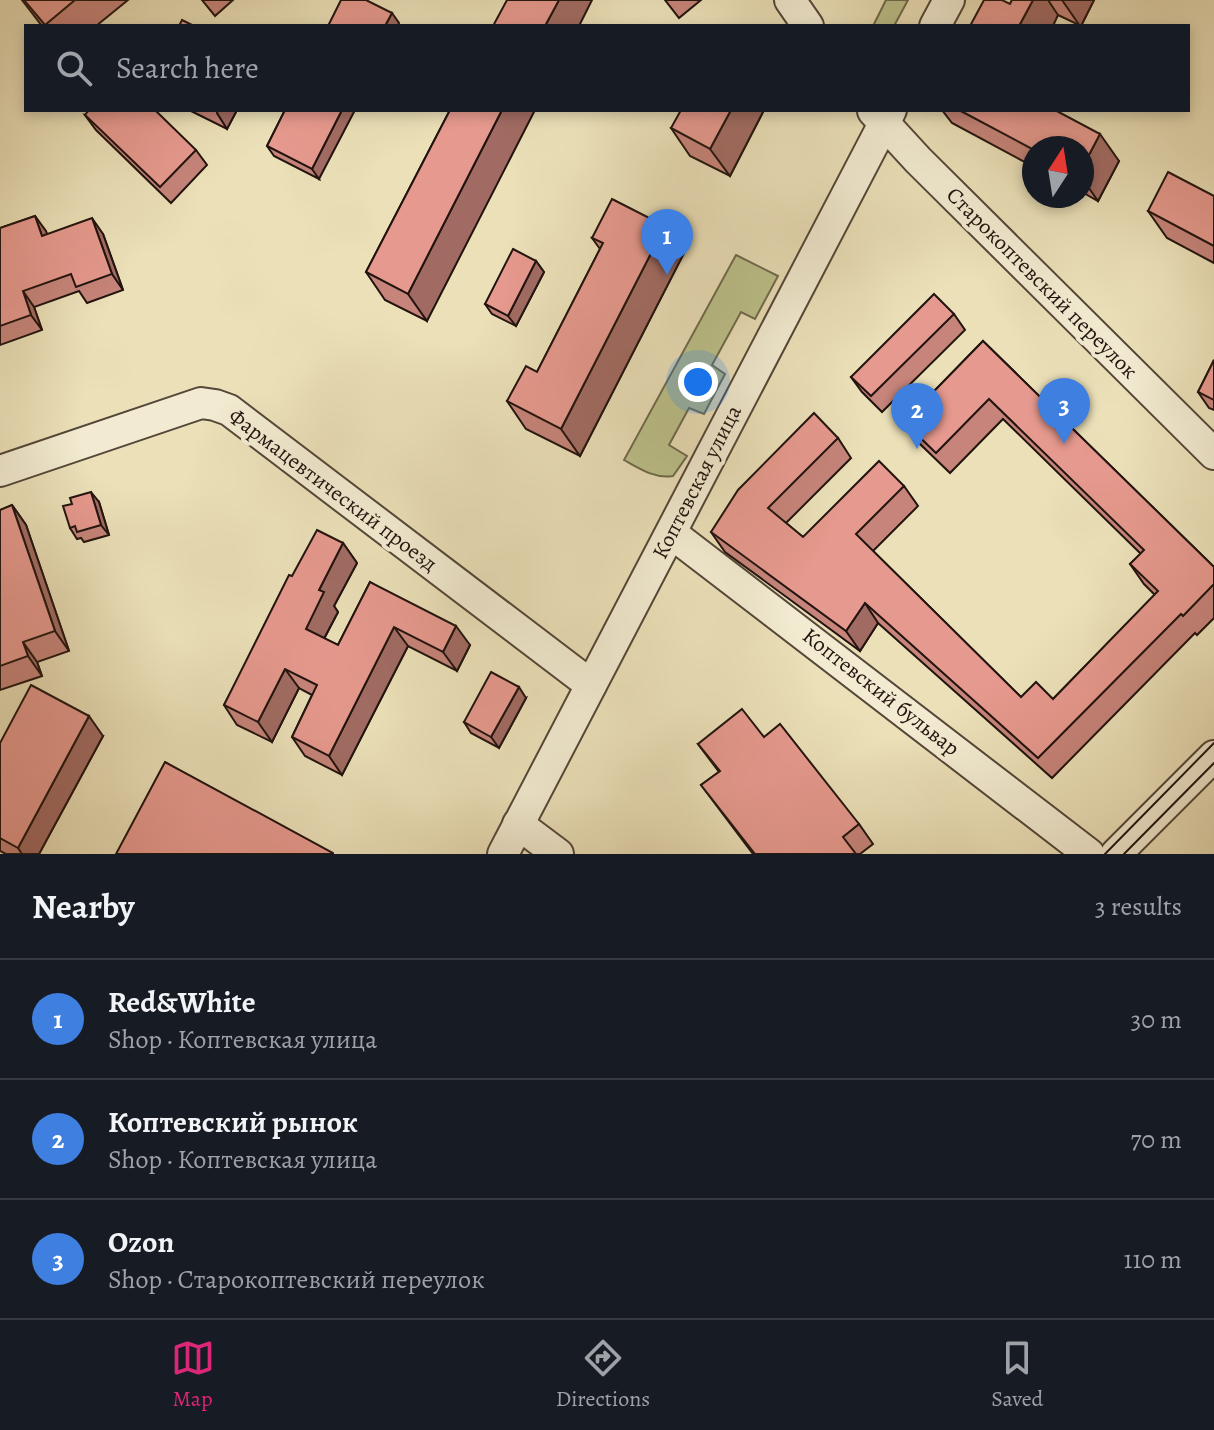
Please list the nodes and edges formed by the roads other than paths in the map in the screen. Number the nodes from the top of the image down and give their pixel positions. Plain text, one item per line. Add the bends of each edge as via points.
1 (790, 0) edge
2 (949, 0) edge
3 (807, 24) edge
4 (936, 24) edge
5 (882, 114) edge
6 (1214, 454) edge
7 (0, 471) edge
8 (671, 533) junction
9 (591, 685) junction
10 (1214, 756) edge
11 (518, 824) junction
12 (503, 854) edge
13 (558, 854) edge
14 (1089, 854) edge
15 (1116, 854) edge

1 - 3 street
2 - 4 street
5 - 6 street, Старокоптевский переулок via 918,160
5 - 8 street, Коптевская улица via 795,296
7 - 9 street, Фармацевтический проезд via 201,403 229,410
8 - 9 street, Коптевская улица
8 - 14 street, Коптевский бульвар
9 - 11 street, Коптевская улица
10 - 15 street
11 - 12 street, Коптевская улица
11 - 13 street

